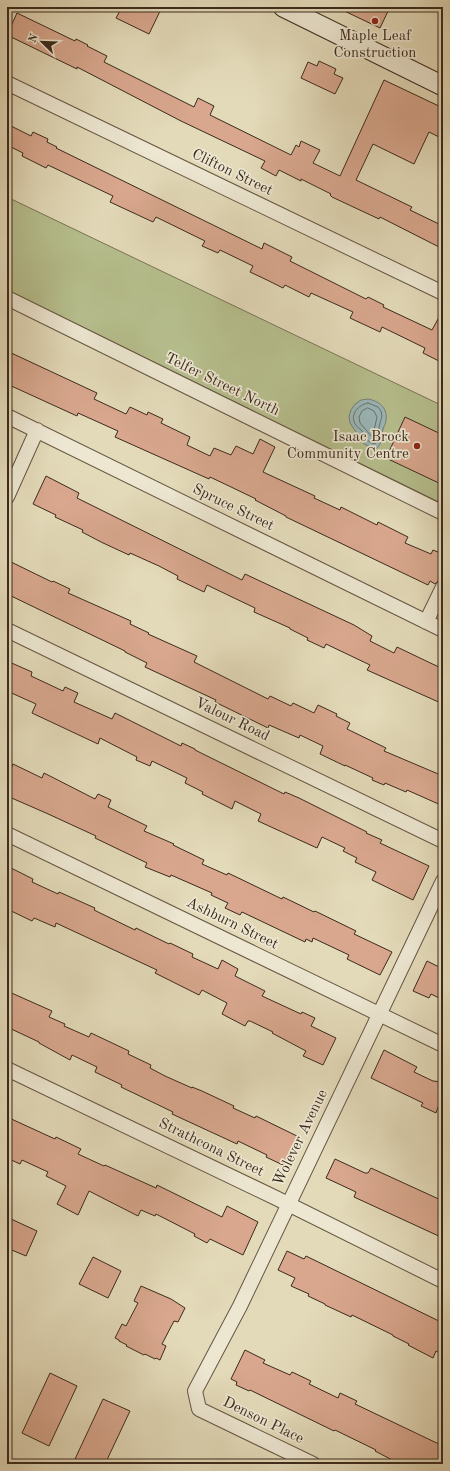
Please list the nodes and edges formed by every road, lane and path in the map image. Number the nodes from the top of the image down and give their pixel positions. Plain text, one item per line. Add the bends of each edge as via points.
1 (283, 7) edge
2 (7, 83) edge
3 (443, 86) edge
4 (443, 293) edge
5 (7, 298) edge
6 (7, 416) edge
7 (37, 430) junction
8 (7, 497) edge
9 (443, 513) edge
10 (443, 587) edge
11 (426, 622) junction
12 (7, 630) edge
13 (443, 630) edge
14 (7, 834) edge
15 (443, 841) edge
16 (443, 881) edge
17 (379, 1014) junction
18 (443, 1044) edge
19 (7, 1069) edge
20 (288, 1204) junction
21 (443, 1280) edge
22 (199, 1409) joint
23 (312, 1464) edge

1 - 3 main road
2 - 4 street, Clifton Street
5 - 9 street, Telfer Street North
6 - 7 street, Spruce Street
7 - 8 street
7 - 11 street, Spruce Street
10 - 11 street
11 - 13 street, Spruce Street
12 - 15 street, Valour Road
14 - 17 street, Ashburn Street
16 - 17 street, Wolever Avenue
17 - 18 street, Ashburn Street
17 - 20 street, Wolever Avenue
19 - 20 street, Strathcona Street
20 - 21 street, Strathcona Street
20 - 22 street, Wolever Avenue via 240,1306 195,1391
22 - 23 street, Denson Place

